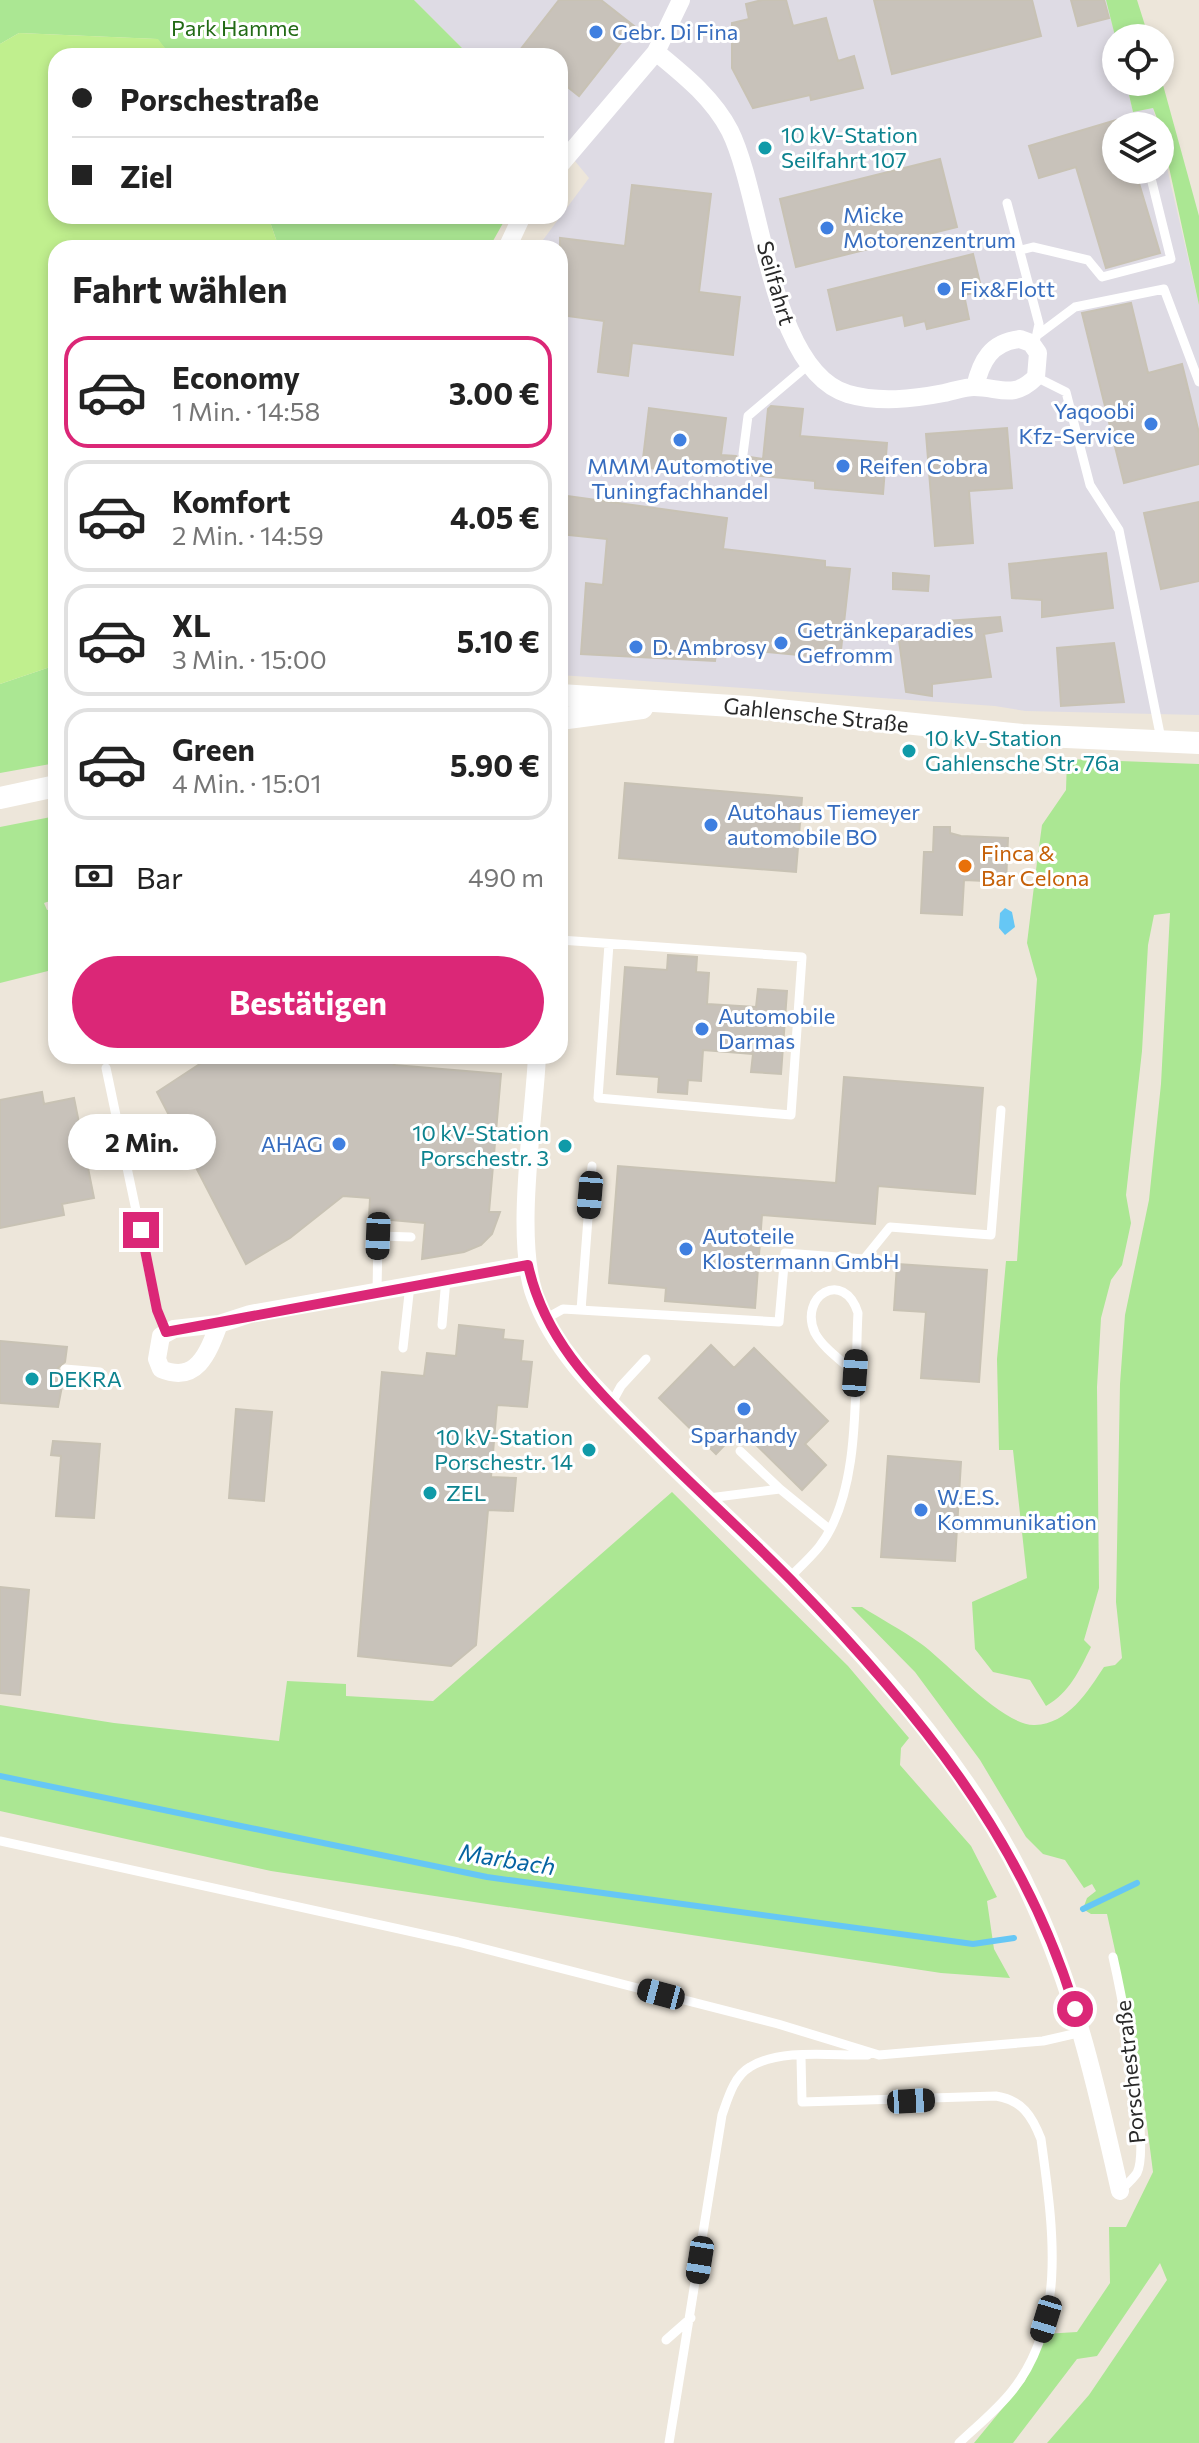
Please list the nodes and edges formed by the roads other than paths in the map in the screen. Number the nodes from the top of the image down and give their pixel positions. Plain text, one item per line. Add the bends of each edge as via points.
1 (681, 0) edge
2 (656, 52) junction
3 (568, 156) edge
4 (1152, 184) edge
5 (1007, 203) dead end
6 (1021, 250) junction
7 (1035, 339) junction
8 (807, 366) junction
9 (1036, 377) junction
10 (1199, 382) edge
11 (975, 387) junction
12 (743, 454) dead end
13 (568, 696) edge
14 (673, 703) junction
15 (568, 718) edge
16 (1162, 742) junction
17 (1199, 743) edge
18 (48, 788) edge
19 (0, 798) edge
20 (568, 941) edge
21 (609, 944) junction
22 (536, 1064) edge
23 (106, 1068) dead end
24 (1001, 1110) dead end
25 (592, 1166) dead end
26 (411, 1237) dead end
27 (528, 1265) junction
28 (446, 1279) junction
29 (410, 1285) junction
30 (377, 1292) junction
31 (581, 1310) junction
32 (545, 1319) junction
33 (219, 1324) junction
34 (442, 1325) dead end
35 (166, 1332) junction
36 (403, 1348) dead end
37 (646, 1359) dead end
38 (65, 1369) dead end
39 (100, 1372) dead end
40 (855, 1373) junction
41 (611, 1404) junction
42 (740, 1451) dead end
43 (780, 1489) junction
44 (705, 1498) junction
45 (829, 1529) junction
46 (789, 1578) junction
47 (0, 1841) edge
48 (1113, 1957) dead end
49 (1082, 2032) junction
50 (879, 2055) junction
51 (801, 2057) junction
52 (1120, 2191) joint
53 (691, 2318) junction
54 (666, 2340) dead end
55 (669, 2443) edge
56 (959, 2443) edge

1 - 2 street
2 - 3 street
2 - 8 street, Seilfahrt via 717,109 729,130 788,328
4 - 6 lane via 1171,259 1102,277 1088,260 1033,247
5 - 6 lane
6 - 7 lane
7 - 9 street
7 - 10 lane via 1075,307 1164,289
7 - 11 street via 997,346 980,366
8 - 11 street, Seilfahrt via 846,394 873,398 911,399
8 - 12 lane via 748,416
9 - 11 street, Seilfahrt via 997,393
9 - 16 lane via 1066,392 1090,485 1119,530
13 - 14 street, Gahlensche Straße
14 - 15 street, Gahlensche Straße
14 - 16 street, Gahlensche Straße via 1022,735
16 - 17 street, Gahlensche Straße
18 - 19 street
20 - 21 lane
21 - 21 lane via 802,957 791,1115 598,1098
22 - 27 street, Porschestraße
23 - 35 lane
24 - 31 lane via 991,1235 890,1227 864,1259 785,1253 779,1322
25 - 31 lane
26 - 30 lane via 378,1236
27 - 28 street
27 - 32 street, Porschestraße
28 - 29 street
28 - 34 lane
29 - 30 street
29 - 36 lane
30 - 33 street
31 - 32 lane via 563,1309
32 - 41 street, Porschestraße via 565,1352
33 - 35 street
33 - 35 street via 207,1356 186,1373 161,1369 158,1346
37 - 41 lane
38 - 39 lane
40 - 40 lane via 858,1313 853,1297 831,1290 812,1306 815,1333
40 - 45 lane via 843,1499
41 - 44 street, Porschestraße
42 - 43 lane
43 - 44 lane
43 - 45 lane
44 - 46 street, Porschestraße
45 - 46 lane
46 - 49 street, Porschestraße via 887,1681 956,1769 1033,1900
47 - 50 lane via 458,1942
48 - 52 lane, Porschestraße via 1124,2004 1140,2146 1138,2172
49 - 50 lane via 1043,2041
49 - 52 street, Porschestraße
50 - 51 lane
51 - 53 lane via 774,2058 748,2067 731,2090 722,2115
51 - 56 lane via 802,2102 996,2096 1019,2104 1038,2131 1053,2265 1046,2319 1013,2390
53 - 54 lane
53 - 55 lane

